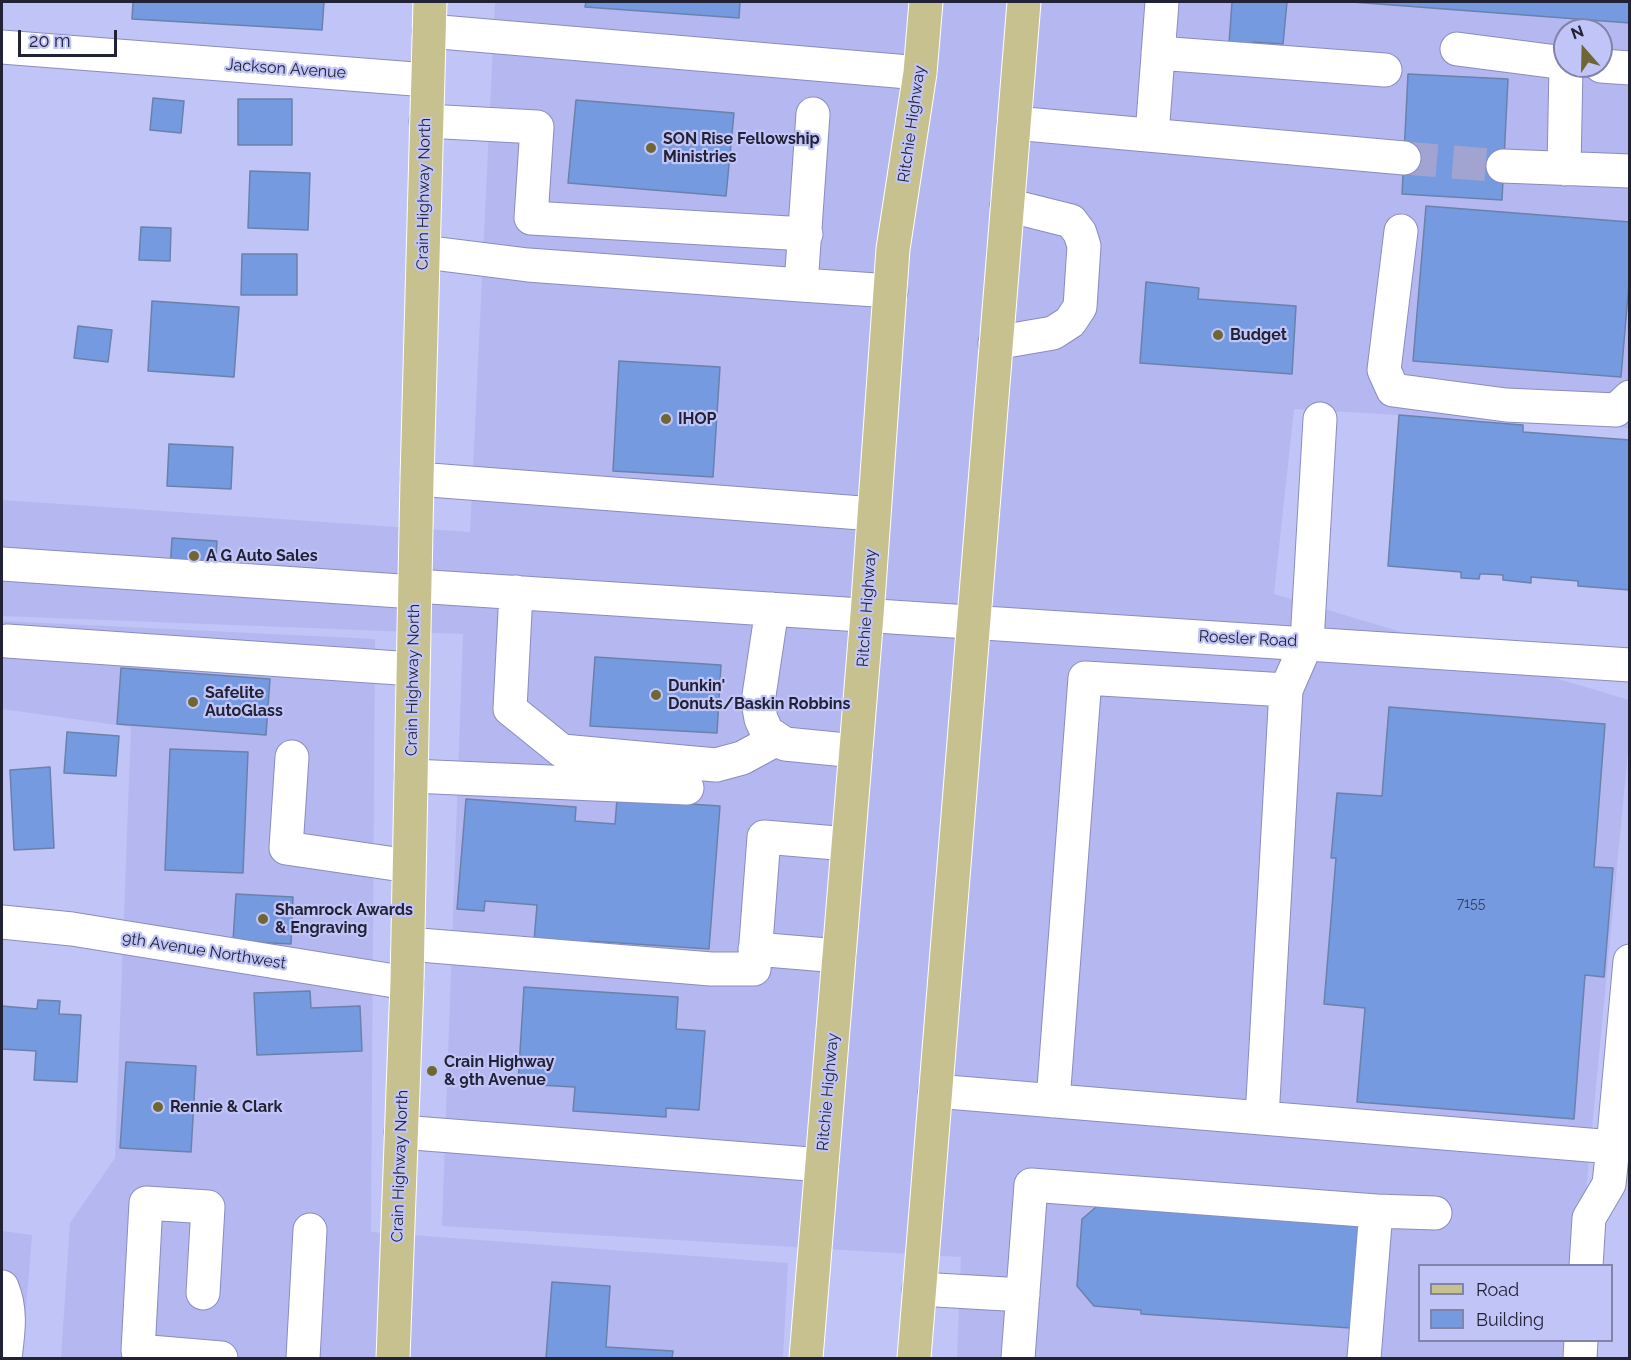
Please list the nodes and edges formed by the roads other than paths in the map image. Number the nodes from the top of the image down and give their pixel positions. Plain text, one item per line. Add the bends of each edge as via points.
1 (926, 2) edge
2 (1024, 2) edge
3 (1162, 2) edge
4 (429, 16) edge
5 (2, 47) edge
6 (1457, 49) dead end
7 (1158, 53) junction
8 (1553, 62) edge
9 (1613, 67) edge
10 (1629, 68) edge
11 (1385, 70) dead end
12 (920, 73) junction
13 (1566, 78) edge
14 (427, 80) junction
15 (813, 114) dead end
16 (426, 121) junction
17 (1014, 123) junction
18 (1152, 135) junction
19 (1404, 158) tunnel mouth
20 (1503, 166) tunnel mouth
21 (1564, 169) junction
22 (1629, 171) edge
23 (1007, 205) junction
24 (531, 218) junction
25 (1401, 231) dead end
26 (806, 234) junction
27 (424, 252) junction
28 (528, 265) junction
29 (801, 285) junction
30 (891, 291) junction
31 (995, 344) junction
32 (1629, 398) edge
33 (1320, 419) dead end
34 (417, 479) junction
35 (874, 514) junction
36 (2, 564) edge
37 (415, 589) junction
38 (516, 592) junction
39 (772, 609) junction
40 (867, 615) junction
41 (973, 622) junction
42 (7, 641) dead end
43 (1307, 642) junction
44 (1629, 665) edge
45 (413, 669) junction
46 (1286, 690) junction
47 (777, 739) junction
48 (856, 751) junction
49 (292, 758) dead end
50 (411, 776) junction
51 (687, 788) dead end
52 (849, 844) junction
53 (409, 866) junction
54 (2, 922) edge
55 (408, 944) junction
56 (755, 950) junction
57 (839, 956) junction
58 (1629, 961) edge
59 (407, 983) junction
60 (1625, 1070) edge
61 (935, 1091) junction
62 (1053, 1101) junction
63 (1262, 1118) junction
64 (401, 1132) junction
65 (1613, 1147) junction
66 (822, 1165) junction
67 (1376, 1211) junction
68 (1435, 1213) dead end
69 (310, 1230) dead end
70 (1586, 1264) edge
71 (2, 1287) edge
72 (919, 1289) junction
73 (203, 1293) dead end
74 (1023, 1295) junction
75 (1581, 1342) edge
76 (184, 1357) edge
77 (5, 1359) edge
78 (221, 1359) edge
79 (303, 1359) edge
80 (393, 1359) edge
81 (806, 1359) edge
82 (914, 1359) edge
83 (1018, 1359) edge
84 (1364, 1359) edge
85 (1580, 1359) edge

1 - 12 main road, Ritchie Highway
2 - 17 main road
3 - 7 street
4 - 12 street
4 - 14 main road, Crain Highway North
5 - 14 street, Jackson Avenue
6 - 8 street
7 - 11 street
7 - 18 street
9 - 10 street
12 - 30 main road, Ritchie Highway via 893,249
13 - 21 street
14 - 16 main road, Crain Highway North
15 - 26 street
16 - 24 street via 537,127
16 - 27 main road, Crain Highway North
17 - 18 street
17 - 23 main road
18 - 19 street
20 - 21 street
21 - 22 street
23 - 31 main road
23 - 31 street via 1071,221 1080,233 1084,246 1080,307 1070,322 1053,333
24 - 26 street
24 - 28 street
25 - 32 street via 1384,370 1393,390 1506,405 1616,410
26 - 29 street
27 - 28 street
27 - 34 main road, Crain Highway North
28 - 29 street
29 - 30 street
30 - 35 main road, Ritchie Highway
31 - 41 main road
33 - 43 street
34 - 35 street
34 - 37 main road, Crain Highway North
35 - 40 main road, Ritchie Highway
36 - 37 street, Roesler Road
37 - 38 street, Roesler Road
37 - 45 main road, Crain Highway North
38 - 39 street, Roesler Road
38 - 47 street via 510,709 561,750 716,765 742,758
39 - 40 street, Roesler Road
39 - 47 street via 758,702 767,732
40 - 41 street, Roesler Road
40 - 48 main road, Ritchie Highway
41 - 43 street, Roesler Road
41 - 61 main road
42 - 45 street
43 - 44 street, Roesler Road
43 - 46 street
45 - 50 main road, Crain Highway North
46 - 62 street via 1085,678
46 - 63 street
47 - 48 street via 785,744
48 - 52 main road, Ritchie Highway
49 - 53 street via 286,848
50 - 51 street
50 - 53 main road, Crain Highway North
52 - 56 street via 764,837
52 - 57 main road, Ritchie Highway
53 - 55 main road, Crain Highway North
54 - 59 street, 9th Avenue Northwest via 72,929
55 - 56 street via 711,969 754,969
55 - 59 main road, Crain Highway North
56 - 57 street
57 - 66 main road, Ritchie Highway
58 - 60 street
59 - 64 main road, Crain Highway North
60 - 65 street
61 - 62 street
61 - 72 main road
62 - 63 street
63 - 65 street
64 - 66 street
64 - 80 main road, Crain Highway North
65 - 70 street via 1609,1185 1589,1218
66 - 81 main road, Ritchie Highway
67 - 68 street
67 - 74 street via 1032,1185
67 - 84 street
69 - 79 street
71 - 77 street via 10,1322
72 - 74 street
72 - 82 main road
73 - 76 street via 208,1207 146,1203 138,1351
74 - 83 street
75 - 85 street
76 - 78 street

